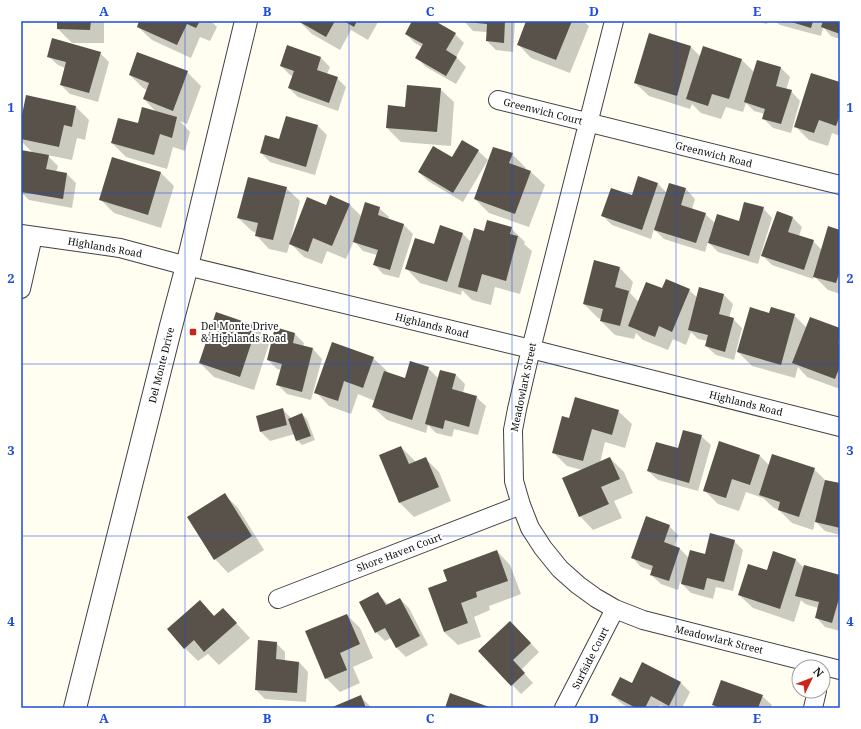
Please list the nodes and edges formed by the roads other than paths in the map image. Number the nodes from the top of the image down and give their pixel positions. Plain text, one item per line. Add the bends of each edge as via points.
1 (246, 21) edge
2 (614, 21) edge
3 (498, 100) dead end
4 (588, 122) junction
5 (840, 185) edge
6 (27, 235) edge
7 (187, 266) junction
8 (21, 289) edge
9 (531, 349) junction
10 (840, 427) edge
11 (521, 506) junction
12 (278, 599) dead end
13 (615, 609) junction
14 (794, 659) edge
15 (75, 708) edge
16 (564, 708) edge

1 - 7 street, Del Monte Drive
2 - 4 street, Meadowlark Street
3 - 4 street, Greenwich Court
4 - 5 street, Greenwich Road
4 - 9 street, Meadowlark Street
6 - 7 street, Highlands Road via 120,248
6 - 8 street
7 - 9 street, Highlands Road
7 - 15 street, Del Monte Drive
9 - 10 street, Highlands Road
9 - 11 street, Meadowlark Street via 513,430 514,481
11 - 12 street, Shore Haven Court
11 - 13 street, Meadowlark Street via 530,528 560,569 578,585
13 - 14 street, Meadowlark Street via 643,620
13 - 16 street, Surfside Court

